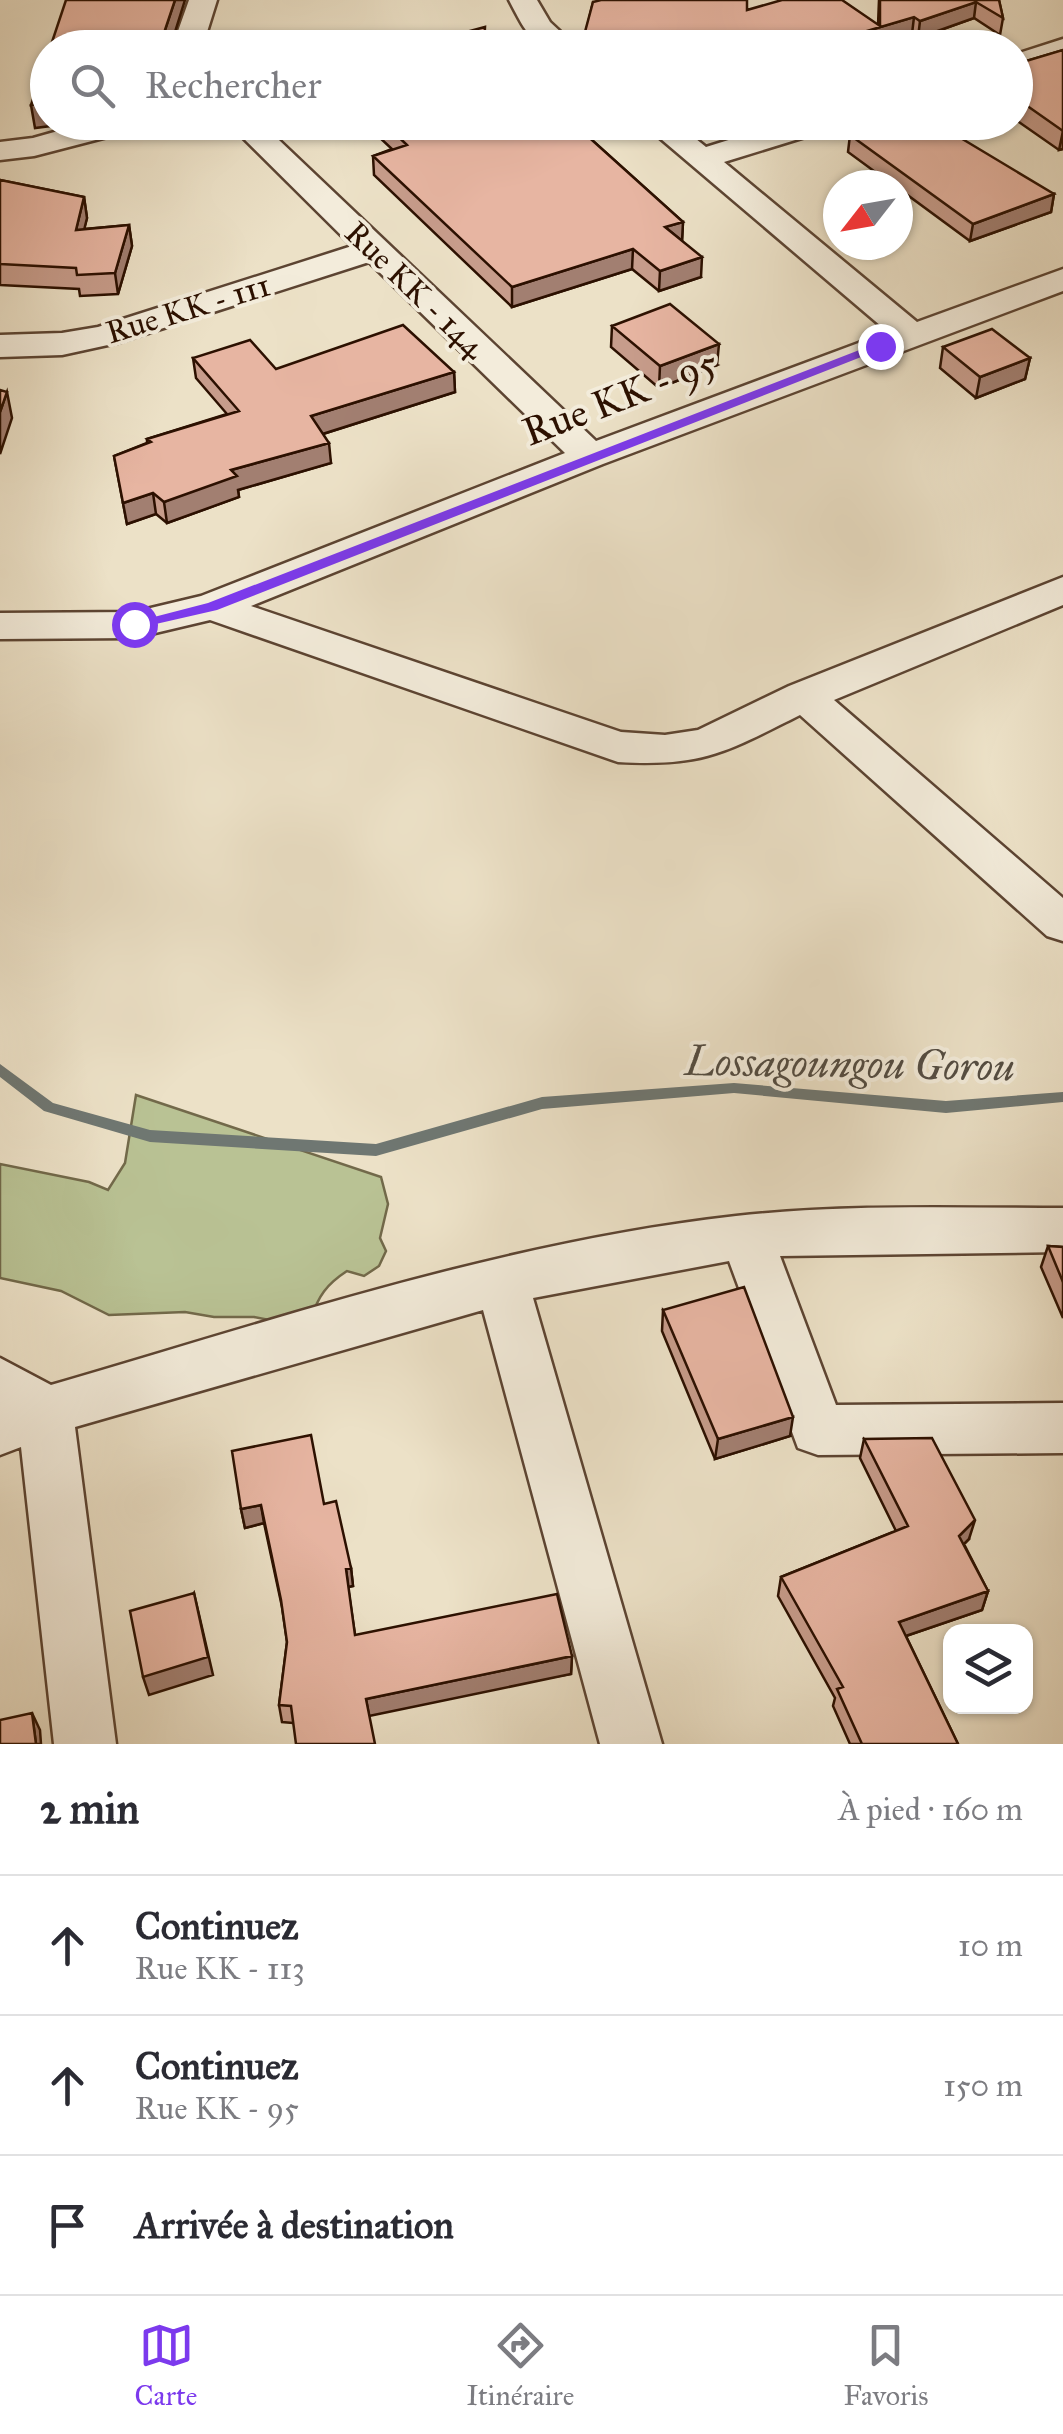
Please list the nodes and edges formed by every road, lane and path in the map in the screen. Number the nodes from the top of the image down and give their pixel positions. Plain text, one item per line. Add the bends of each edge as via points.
1 (203, 0) edge
2 (524, 0) edge
3 (193, 30) edge
4 (542, 30) edge
5 (1063, 48) edge
6 (1033, 57) edge
7 (60, 140) edge
8 (260, 140) edge
9 (678, 140) edge
10 (762, 140) edge
11 (0, 151) edge
12 (701, 159) junction
13 (372, 250) junction
14 (1063, 279) edge
15 (911, 334) junction
16 (0, 346) edge
17 (590, 456) junction
18 (1063, 590) edge
19 (212, 606) junction
20 (0, 626) edge
21 (804, 696) junction
22 (1063, 924) edge
23 (1063, 1230) edge
24 (747, 1238) junction
25 (502, 1283) junction
26 (15, 1408) edge
27 (1063, 1428) edge
28 (85, 1744) edge
29 (631, 1744) edge

1 - 3 street
2 - 4 street
5 - 6 street
7 - 11 street
8 - 13 street, Rue KK - 144
9 - 12 street
10 - 12 street
12 - 15 street
13 - 16 street, Rue KK - 111 via 105,336
13 - 17 street, Rue KK - 144
14 - 15 street, Rue KK - 95
15 - 17 street, Rue KK - 95
17 - 19 street, Rue KK - 95
18 - 21 street
19 - 20 street, Rue KK - 95 via 134,624
19 - 21 street via 618,747 707,744
21 - 22 street
23 - 24 street
24 - 25 street
24 - 27 street via 818,1430
25 - 26 street
25 - 29 street
26 - 28 street

